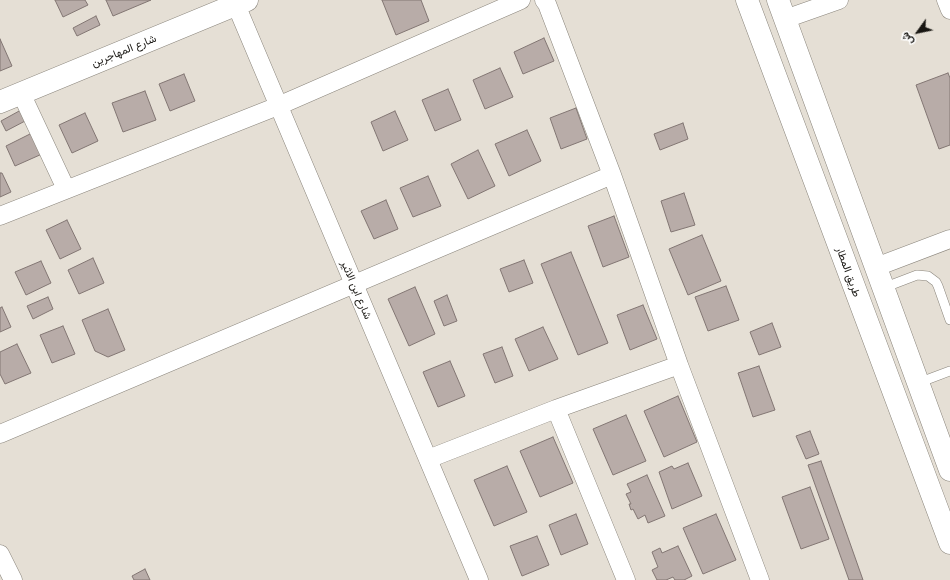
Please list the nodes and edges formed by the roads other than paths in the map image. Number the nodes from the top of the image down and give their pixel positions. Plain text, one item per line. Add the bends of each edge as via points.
1 (521, 0) edge
2 (544, 0) edge
3 (747, 0) edge
4 (838, 0) edge
5 (946, 0) edge
6 (239, 2) edge
7 (782, 10) edge
8 (950, 10) edge
9 (21, 93) junction
10 (0, 102) edge
11 (278, 106) junction
12 (612, 175) junction
13 (66, 189) junction
14 (0, 216) edge
15 (950, 239) edge
16 (876, 267) junction
17 (354, 285) junction
18 (883, 288) junction
19 (950, 320) edge
20 (680, 365) junction
21 (950, 371) edge
22 (918, 383) junction
23 (556, 409) junction
24 (0, 434) edge
25 (428, 459) junction
26 (950, 470) edge
27 (950, 543) edge
28 (0, 554) edge
29 (13, 580) edge
30 (479, 580) edge
31 (626, 580) edge
32 (760, 580) edge

1 - 11 street
2 - 12 street
3 - 27 main road, طريق المطار
4 - 7 street
5 - 8 street
6 - 9 main road, شارع المهاجرين
6 - 11 street, شارع ابن الاثير
7 - 16 main road
9 - 10 main road, شارع المهاجرين
9 - 13 street
11 - 13 street
11 - 17 street, شارع ابن الاثير
12 - 17 street
12 - 20 street
13 - 14 street
15 - 16 street
16 - 18 main road
17 - 24 street
17 - 25 street, شارع ابن الاثير
18 - 19 lane via 917,275 928,276 938,286
18 - 22 main road
20 - 23 street
20 - 32 street
21 - 22 lane
22 - 26 main road
23 - 25 street
23 - 31 street
25 - 30 street, شارع ابن الاثير
28 - 29 street

